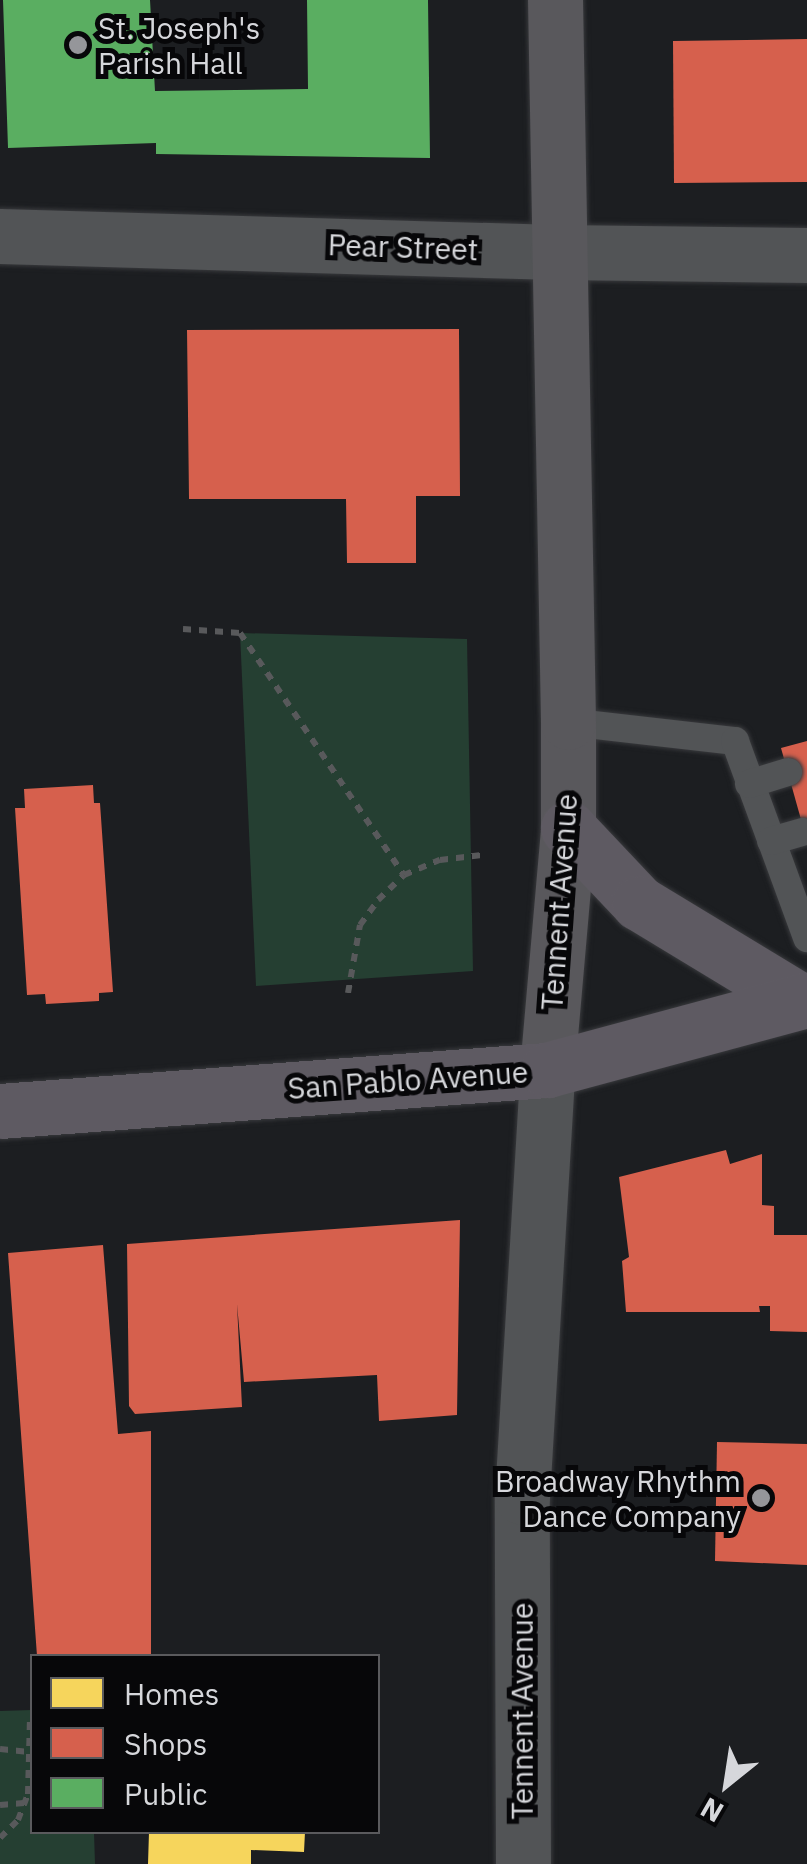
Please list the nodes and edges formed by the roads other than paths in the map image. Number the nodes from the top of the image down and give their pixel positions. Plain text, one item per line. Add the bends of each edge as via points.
1 (555, 0) edge
2 (0, 236) edge
3 (557, 252) junction
4 (807, 255) edge
5 (568, 722) junction
6 (788, 772) dead end
7 (749, 784) junction
8 (568, 828) junction
9 (803, 832) dead end
10 (772, 842) junction
11 (797, 879) edge
12 (807, 938) edge
13 (804, 1001) edge
14 (547, 1070) junction
15 (0, 1110) edge
16 (523, 1864) edge

1 - 3 main road, Tennent Avenue
2 - 3 street, Pear Street
3 - 4 street, Pear Street
3 - 5 main road, Tennent Avenue
5 - 7 lane via 734,741
5 - 8 main road, Tennent Avenue
6 - 7 lane
7 - 10 lane
8 - 13 main road via 639,903
8 - 14 main road, Tennent Avenue
9 - 10 lane
10 - 11 lane
11 - 12 lane
13 - 14 main road, San Pablo Avenue
14 - 15 main road, San Pablo Avenue
14 - 16 street, Tennent Avenue via 522,1497

